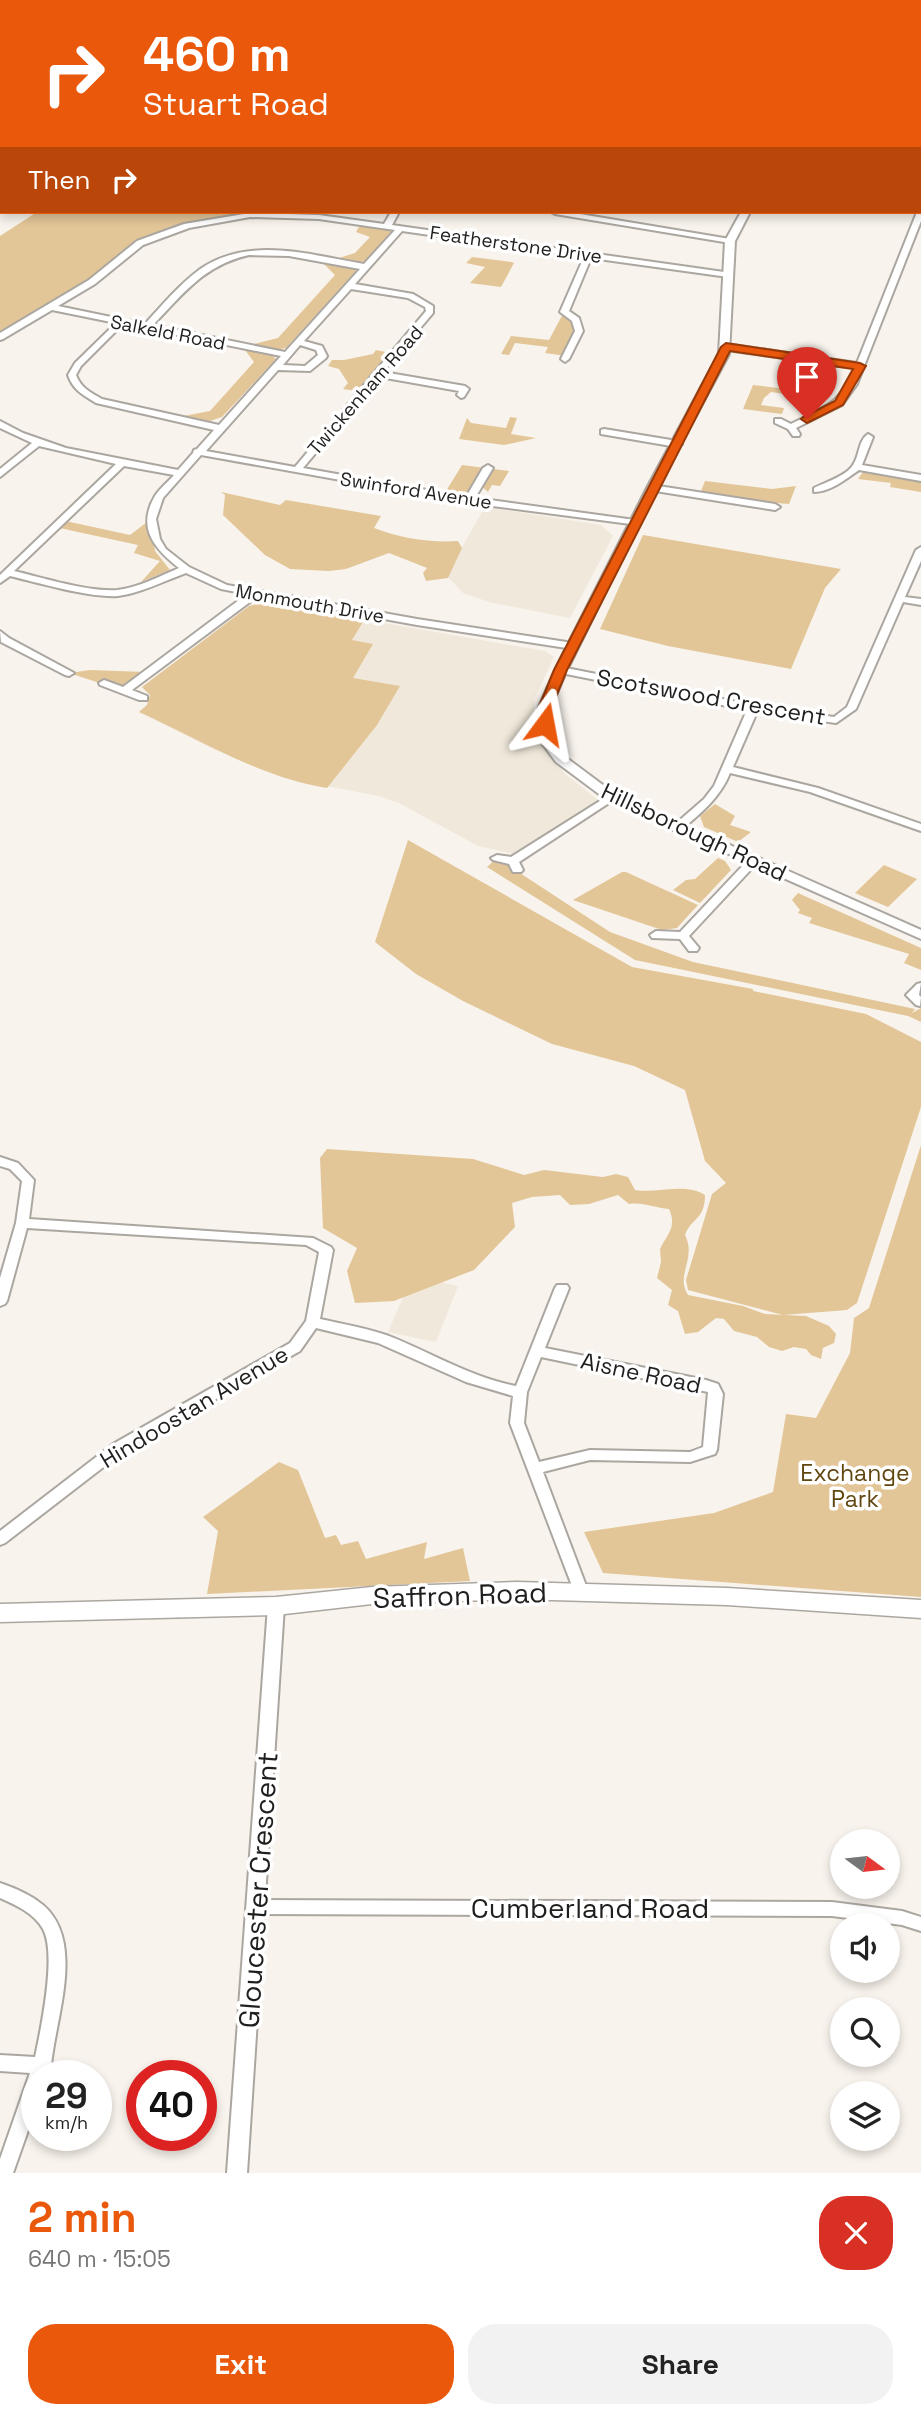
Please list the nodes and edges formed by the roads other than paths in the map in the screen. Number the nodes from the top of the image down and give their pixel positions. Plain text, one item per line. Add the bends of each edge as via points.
1 (309, 214) edge
2 (395, 214) edge
3 (567, 214) edge
4 (744, 214) edge
5 (920, 214) edge
6 (387, 226) junction
7 (401, 228) junction
8 (730, 241) junction
9 (589, 254) junction
10 (365, 267) junction
11 (729, 275) junction
12 (350, 286) junction
13 (51, 307) junction
14 (121, 322) junction
15 (146, 327) junction
16 (0, 337) edge
17 (298, 342) junction
18 (726, 347) junction
19 (287, 355) junction
20 (565, 359) dead end
21 (860, 366) junction
22 (276, 367) junction
23 (379, 374) junction
24 (467, 391) dead end
25 (778, 421) dead end
26 (0, 424) edge
27 (218, 428) junction
28 (793, 430) joint
29 (604, 432) dead end
30 (868, 437) dead end
31 (37, 443) junction
32 (677, 444) junction
33 (197, 452) junction
34 (123, 462) junction
35 (857, 467) junction
36 (488, 468) dead end
37 (297, 470) junction
38 (178, 473) junction
39 (0, 474) edge
40 (921, 478) edge
41 (652, 488) junction
42 (817, 490) dead end
43 (469, 500) junction
44 (775, 507) dead end
45 (635, 523) junction
46 (921, 550) edge
47 (186, 569) junction
48 (4, 576) edge
49 (254, 594) junction
50 (900, 598) junction
51 (921, 603) edge
52 (0, 634) edge
53 (573, 646) junction
54 (561, 670) junction
55 (69, 673) dead end
56 (104, 682) dead end
57 (124, 691) junction
58 (143, 698) dead end
59 (753, 708) junction
60 (727, 769) junction
61 (611, 797) junction
62 (921, 827) edge
63 (677, 828) junction
64 (497, 858) dead end
65 (753, 861) junction
66 (656, 935) dead end
67 (921, 935) edge
68 (683, 936) junction
69 (692, 948) dead end
70 (0, 1161) edge
71 (22, 1223) junction
72 (562, 1288) dead end
73 (0, 1301) edge
74 (313, 1322) junction
75 (537, 1351) junction
76 (520, 1392) junction
77 (533, 1469) junction
78 (0, 1539) edge
79 (581, 1591) junction
80 (276, 1606) junction
81 (921, 1609) edge
82 (0, 1613) edge
83 (0, 1890) edge
84 (257, 1907) junction
85 (921, 1924) edge
86 (41, 2060) edge
87 (0, 2063) edge
88 (21, 2069) edge
89 (21, 2125) edge
90 (4, 2173) edge
91 (237, 2173) edge

1 - 6 street, Featherstone Drive
1 - 13 street, Featherstone Drive via 242,216 173,230 130,250 92,282
2 - 6 street
3 - 8 street
4 - 8 street, Hillsborough Road
5 - 21 street
6 - 7 street, Featherstone Drive
7 - 9 street, Featherstone Drive
7 - 10 street, Monmouth Drive
8 - 11 street, Hillsborough Road
9 - 11 street, Featherstone Drive
9 - 20 street via 565,312 576,320 579,331
10 - 12 street, Monmouth Drive
10 - 15 street via 276,253 233,257 203,271
11 - 18 street, Hillsborough Road
12 - 17 street, Monmouth Drive
12 - 23 street, Twickenham Road via 410,296 429,306 428,316
13 - 14 street, Salkeld Road
13 - 16 street, Featherstone Drive
14 - 15 street, Salkeld Road
14 - 27 street via 78,365 72,375 75,384 99,401
15 - 19 street, Salkeld Road
17 - 19 street, Monmouth Drive
17 - 22 street via 319,348 323,356 307,369
18 - 21 street
18 - 32 street, Hillsborough Road
19 - 22 street, Monmouth Drive
21 - 28 street via 839,403
22 - 27 street, Monmouth Drive
23 - 24 street
23 - 37 street, Twickenham Road
25 - 28 street
26 - 31 street
27 - 33 street, Monmouth Drive
29 - 32 street
30 - 35 street
31 - 34 street
31 - 39 street
32 - 41 street, Hillsborough Road
33 - 37 street, Swinford Avenue
33 - 38 street, Monmouth Drive
34 - 38 street
34 - 48 street
35 - 40 street
35 - 42 street
36 - 43 street
37 - 43 street, Swinford Avenue
38 - 47 street, Monmouth Drive via 159,497 151,519 163,551
41 - 44 street
41 - 45 street, Hillsborough Road
43 - 45 street, Swinford Avenue
45 - 53 street, Hillsborough Road
46 - 50 street, Scotswood Crescent
47 - 48 street via 116,593
47 - 49 street, Monmouth Drive via 224,587
49 - 53 street, Monmouth Drive
49 - 57 street
50 - 51 street
50 - 59 street, Scotswood Crescent via 846,715 820,719
52 - 55 street
53 - 54 street, Hillsborough Road
54 - 59 street, Scotswood Crescent
54 - 61 street, Hillsborough Road via 544,709 545,739 560,759
56 - 57 street
57 - 58 street
59 - 60 street
60 - 62 street via 792,783
60 - 63 street via 708,801
61 - 63 street, Hillsborough Road
61 - 64 street via 515,866
63 - 65 street, Hillsborough Road
65 - 67 street, Hillsborough Road
65 - 68 street
66 - 68 street
68 - 69 street
70 - 71 street via 14,1166 28,1180
71 - 73 street
71 - 74 street, Hindoostan Avenue via 308,1241 326,1250
72 - 75 street
74 - 76 street via 370,1335 428,1362
74 - 78 street, Hindoostan Avenue via 295,1347 118,1448
75 - 76 street
75 - 77 street, Aisne Road via 706,1385 716,1394 710,1450 704,1454 590,1455
76 - 77 street via 517,1423
77 - 79 street
79 - 80 main road, Saffron Road via 455,1592
79 - 81 main road, Saffron Road via 804,1599
80 - 82 main road, Saffron Road
80 - 84 street, Gloucester Crescent
83 - 86 street via 28,1901 49,1922 58,1946
84 - 85 street, Cumberland Road via 832,1909
84 - 91 street, Gloucester Crescent
87 - 88 street
89 - 90 street

